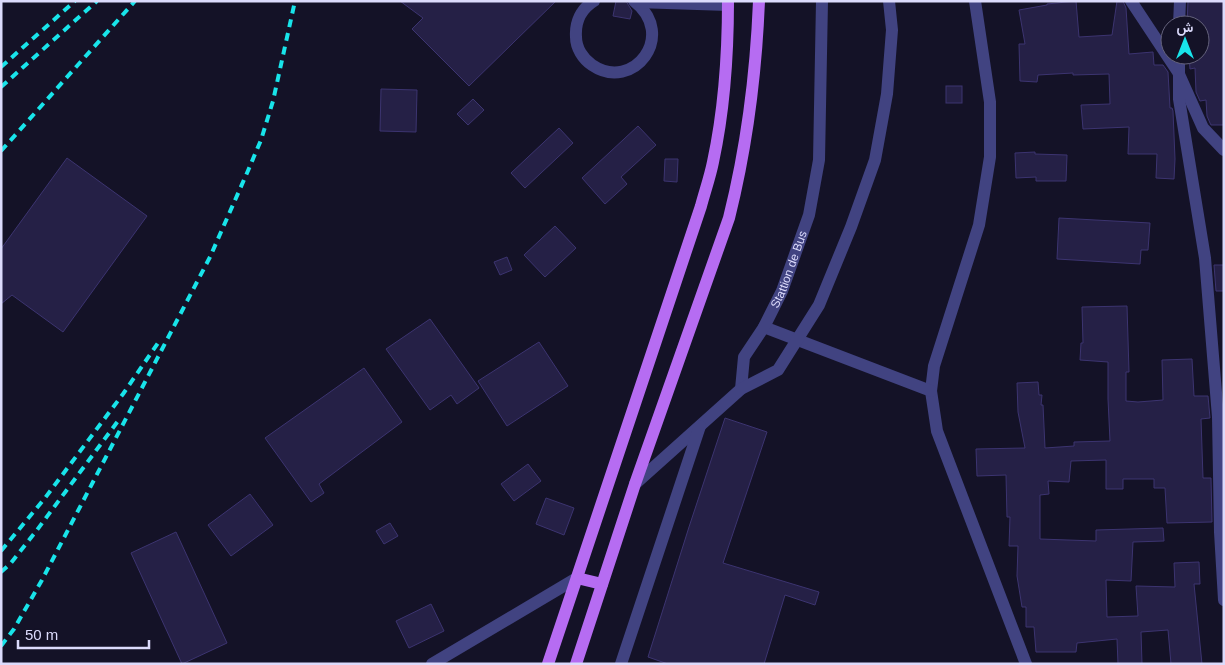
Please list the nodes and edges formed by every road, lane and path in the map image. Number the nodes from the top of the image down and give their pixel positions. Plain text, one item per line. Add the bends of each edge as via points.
1 (594, 1) edge
2 (759, 1) edge
3 (822, 1) edge
4 (889, 1) edge
5 (975, 1) edge
6 (1131, 1) edge
7 (1180, 1) edge
8 (635, 2) edge
9 (728, 3) edge
10 (1179, 15) edge
11 (1178, 65) edge
12 (1178, 72) junction
13 (1224, 150) edge
14 (764, 327) junction
15 (797, 340) junction
16 (741, 389) junction
17 (931, 391) junction
18 (701, 423) junction
19 (635, 484) junction
20 (577, 578) junction
21 (602, 584) junction
22 (1224, 600) edge
23 (432, 664) edge
24 (548, 664) edge
25 (576, 664) edge
26 (621, 664) edge
27 (1026, 664) edge

1 - 8 street via 580,15 576,40 579,52 587,62 610,72 623,72 635,67 650,47 653,35 651,22
2 - 19 main road via 753,94 730,218
3 - 14 street, Stattion de Bus via 819,160 809,215 782,292
4 - 15 street via 892,30 887,94 875,160 819,304
5 - 17 street via 990,102 990,157 979,225 940,343
6 - 12 street
7 - 10 street
8 - 9 street
9 - 20 main road via 723,88 713,164
11 - 12 street
12 - 13 street via 1203,128
12 - 22 street via 1179,99 1205,258 1218,417
14 - 15 street
14 - 16 street, Stattion de Bus via 744,357
15 - 16 street via 778,370
15 - 17 street
16 - 18 street
17 - 27 street via 938,431
18 - 19 street
18 - 26 street
19 - 21 main road
20 - 21 main road
20 - 23 street
20 - 24 main road
21 - 25 main road

